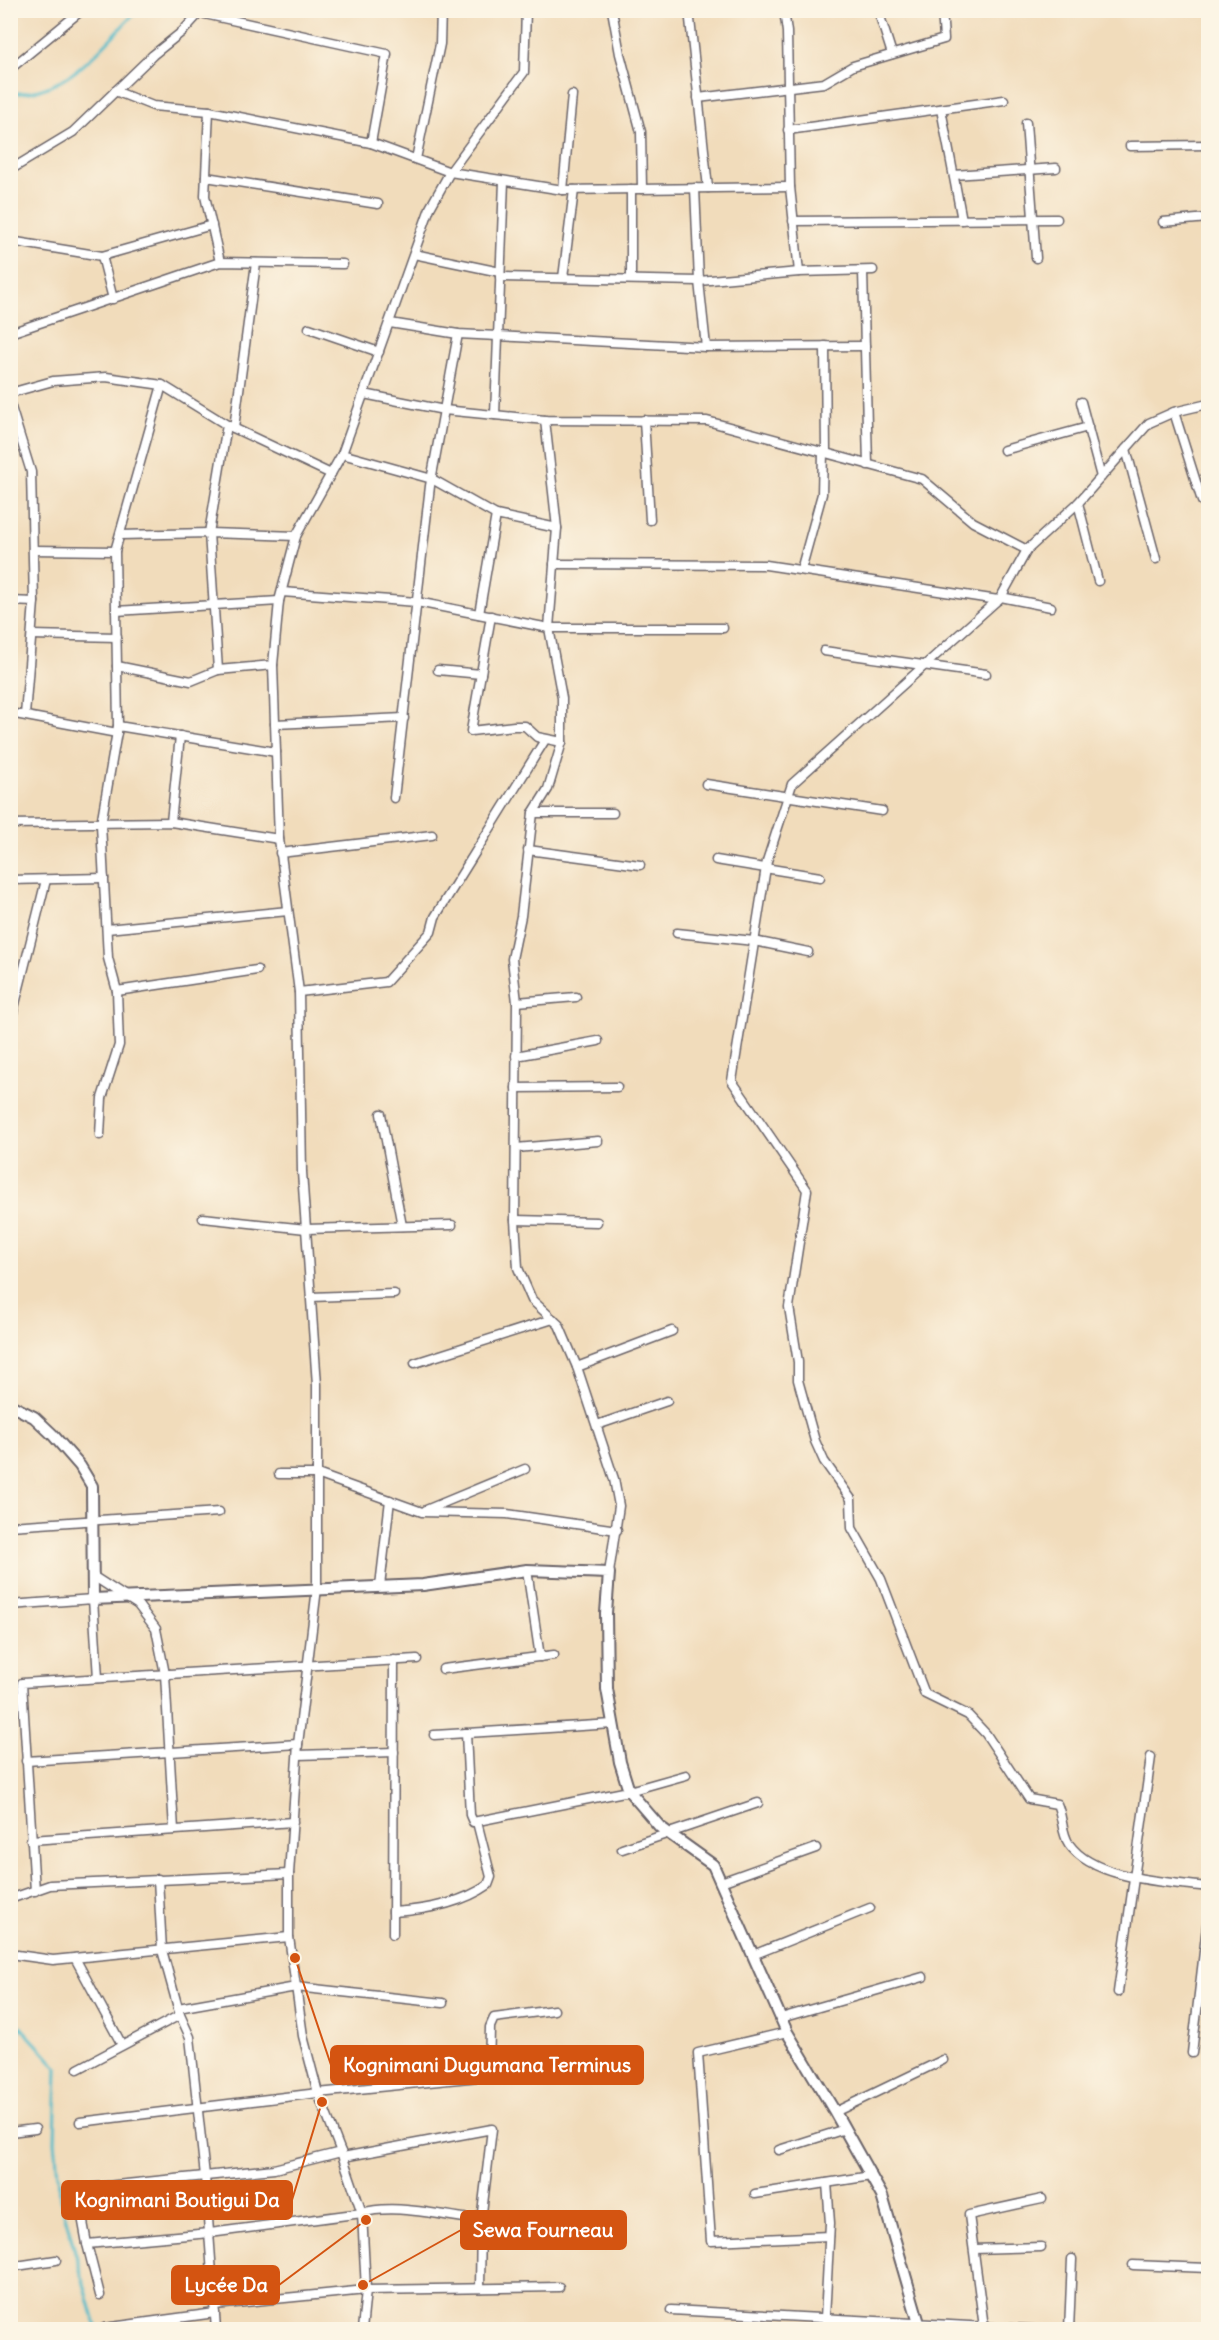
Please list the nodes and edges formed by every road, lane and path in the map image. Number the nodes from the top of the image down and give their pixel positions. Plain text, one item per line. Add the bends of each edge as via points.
1 (82, 10) edge
2 (441, 10) edge
3 (526, 10) edge
4 (612, 10) edge
5 (689, 10) edge
6 (784, 10) edge
7 (878, 10) edge
8 (942, 10) edge
9 (200, 11) edge
10 (892, 54) junction
11 (10, 69) edge
12 (787, 87) junction
13 (115, 91) junction
14 (572, 95) dead end
15 (698, 98) junction
16 (1004, 100) dead end
17 (941, 109) junction
18 (209, 111) junction
19 (1026, 123) dead end
20 (788, 130) junction
21 (371, 142) junction
22 (1209, 145) edge
23 (1130, 146) dead end
24 (416, 159) junction
25 (1056, 168) dead end
26 (10, 170) edge
27 (1029, 170) junction
28 (450, 172) junction
29 (954, 175) junction
30 (206, 177) junction
31 (504, 181) junction
32 (790, 187) junction
33 (695, 188) junction
34 (708, 188) junction
35 (631, 189) junction
36 (642, 189) junction
37 (563, 190) junction
38 (574, 190) junction
39 (378, 204) dead end
40 (1209, 218) edge
41 (1057, 219) dead end
42 (962, 220) junction
43 (1033, 220) junction
44 (793, 221) junction
45 (1163, 222) dead end
46 (212, 225) junction
47 (10, 241) edge
48 (414, 254) junction
49 (102, 256) junction
50 (1036, 258) dead end
51 (220, 262) junction
52 (256, 263) junction
53 (343, 264) dead end
54 (799, 272) junction
55 (500, 274) junction
56 (563, 278) junction
57 (631, 279) junction
58 (699, 281) junction
59 (113, 299) junction
60 (390, 323) junction
61 (309, 327) dead end
62 (10, 333) edge
63 (458, 334) junction
64 (498, 336) junction
65 (825, 346) junction
66 (865, 346) junction
67 (706, 347) junction
68 (379, 352) junction
69 (162, 385) junction
70 (10, 393) edge
71 (364, 394) junction
72 (1081, 402) dead end
73 (10, 404) edge
74 (1209, 404) edge
75 (444, 410) junction
76 (1174, 412) junction
77 (495, 415) junction
78 (545, 420) junction
79 (644, 420) junction
80 (231, 427) junction
81 (1088, 427) junction
82 (1126, 449) junction
83 (1004, 450) dead end
84 (825, 453) junction
85 (342, 454) junction
86 (868, 465) junction
87 (331, 474) junction
88 (1101, 477) junction
89 (432, 479) junction
90 (1202, 501) dead end
91 (1078, 503) junction
92 (496, 515) junction
93 (650, 520) dead end
94 (557, 528) junction
95 (209, 533) junction
96 (120, 535) junction
97 (296, 536) junction
98 (33, 550) junction
99 (1027, 550) junction
100 (116, 551) junction
101 (1156, 559) dead end
102 (554, 564) junction
103 (801, 570) junction
104 (1098, 581) dead end
105 (280, 597) junction
106 (1000, 598) junction
107 (10, 601) edge
108 (34, 602) junction
109 (417, 602) junction
110 (214, 605) junction
111 (1051, 607) dead end
112 (116, 610) junction
113 (479, 614) junction
114 (491, 616) junction
115 (549, 628) junction
116 (723, 628) dead end
117 (32, 635) junction
118 (117, 637) junction
119 (824, 651) dead end
120 (273, 665) junction
121 (925, 665) junction
122 (117, 666) junction
123 (218, 670) junction
124 (438, 670) dead end
125 (481, 674) junction
126 (986, 674) dead end
127 (10, 713) edge
128 (25, 715) junction
129 (404, 718) junction
130 (275, 724) junction
131 (118, 730) junction
132 (180, 736) junction
133 (545, 740) junction
134 (562, 742) junction
135 (276, 752) junction
136 (706, 784) dead end
137 (788, 797) junction
138 (394, 798) dead end
139 (882, 811) dead end
140 (533, 813) junction
141 (612, 813) dead end
142 (171, 822) junction
143 (10, 824) edge
144 (101, 824) junction
145 (432, 835) dead end
146 (279, 839) junction
147 (528, 850) junction
148 (280, 854) junction
149 (716, 860) dead end
150 (640, 865) dead end
151 (766, 868) junction
152 (820, 877) dead end
153 (104, 878) junction
154 (10, 880) edge
155 (46, 880) junction
156 (288, 911) junction
157 (107, 929) junction
158 (676, 933) dead end
159 (754, 941) junction
160 (808, 951) dead end
161 (257, 970) dead end
162 (117, 991) junction
163 (299, 992) junction
164 (576, 997) dead end
165 (517, 1002) junction
166 (10, 1024) edge
167 (598, 1041) dead end
168 (516, 1056) junction
169 (618, 1087) dead end
170 (516, 1088) junction
171 (381, 1114) dead end
172 (100, 1135) dead end
173 (598, 1141) dead end
174 (516, 1148) junction
175 (203, 1218) dead end
176 (515, 1220) junction
177 (597, 1222) dead end
178 (452, 1225) dead end
179 (402, 1226) junction
180 (306, 1229) junction
181 (394, 1294) dead end
182 (311, 1297) junction
183 (553, 1319) junction
184 (672, 1331) dead end
185 (415, 1363) dead end
186 (577, 1367) junction
187 (667, 1401) dead end
188 (10, 1404) edge
189 (597, 1425) junction
190 (525, 1469) dead end
191 (279, 1474) dead end
192 (317, 1474) junction
193 (390, 1500) junction
194 (219, 1512) dead end
195 (422, 1512) junction
196 (92, 1521) junction
197 (10, 1526) edge
198 (617, 1530) junction
199 (527, 1570) junction
200 (609, 1573) junction
201 (93, 1576) junction
202 (380, 1586) junction
203 (318, 1588) junction
204 (130, 1598) junction
205 (93, 1599) junction
206 (10, 1605) edge
207 (554, 1655) dead end
208 (540, 1657) junction
209 (417, 1659) dead end
210 (394, 1660) junction
211 (308, 1665) junction
212 (443, 1669) dead end
213 (165, 1674) junction
214 (98, 1678) junction
215 (613, 1725) junction
216 (466, 1733) junction
217 (434, 1735) dead end
218 (298, 1744) junction
219 (169, 1752) junction
220 (394, 1752) junction
221 (298, 1755) junction
222 (1151, 1757) dead end
223 (26, 1761) junction
224 (686, 1775) dead end
225 (629, 1791) junction
226 (758, 1803) dead end
227 (293, 1822) junction
228 (477, 1822) junction
229 (174, 1830) junction
230 (669, 1833) junction
231 (31, 1840) junction
232 (816, 1848) dead end
233 (622, 1849) dead end
234 (289, 1874) junction
235 (1134, 1877) junction
236 (158, 1879) junction
237 (721, 1882) junction
238 (1209, 1887) edge
239 (34, 1891) junction
240 (10, 1899) edge
241 (870, 1908) dead end
242 (393, 1912) junction
243 (1209, 1918) edge
244 (393, 1934) dead end
245 (289, 1937) junction
246 (162, 1950) junction
247 (10, 1954) edge
248 (753, 1955) junction
249 (75, 1958) junction
250 (923, 1977) dead end
251 (296, 1987) junction
252 (1118, 1992) dead end
253 (443, 2002) dead end
254 (554, 2010) dead end
255 (179, 2011) junction
256 (781, 2018) junction
257 (787, 2032) junction
258 (122, 2045) junction
259 (1192, 2053) dead end
260 (943, 2060) dead end
261 (78, 2069) dead end
262 (318, 2093) junction
263 (198, 2108) junction
264 (835, 2112) junction
265 (80, 2122) dead end
266 (35, 2129) dead end
267 (845, 2129) junction
268 (10, 2132) edge
269 (779, 2150) dead end
270 (342, 2154) junction
271 (205, 2176) junction
272 (871, 2176) junction
273 (827, 2183) junction
274 (755, 2194) dead end
275 (1042, 2199) dead end
276 (362, 2213) junction
277 (481, 2221) junction
278 (210, 2233) junction
279 (829, 2236) junction
280 (87, 2244) junction
281 (1041, 2247) dead end
282 (974, 2249) junction
283 (1072, 2259) dead end
284 (56, 2260) dead end
285 (1133, 2265) dead end
286 (10, 2268) edge
287 (1209, 2268) edge
288 (559, 2287) dead end
289 (480, 2288) junction
290 (366, 2290) junction
291 (100, 2295) dead end
292 (215, 2309) junction
293 (671, 2310) dead end
294 (825, 2318) junction
295 (865, 2325) edge
296 (920, 2326) edge
297 (984, 2327) junction
298 (104, 2328) dead end
299 (216, 2330) edge
300 (362, 2330) edge
301 (1044, 2330) edge
302 (1069, 2330) edge

1 - 11 street
2 - 24 street via 440,44
3 - 28 street via 524,72
4 - 36 street via 641,132
5 - 15 street
6 - 12 street
7 - 10 street
8 - 10 street via 944,39
9 - 13 street
9 - 21 street via 387,54
10 - 12 street via 853,66 824,83
12 - 15 street
12 - 20 street
13 - 18 street via 153,106
13 - 26 street via 73,132
14 - 37 street
15 - 34 street
16 - 17 street
17 - 20 street
17 - 29 street
18 - 21 street
18 - 30 street
19 - 27 street
20 - 32 street
21 - 24 street
22 - 23 street
24 - 28 street
25 - 27 street
27 - 29 street
27 - 43 street
28 - 31 street
28 - 48 street via 430,208
29 - 42 street
30 - 39 street
30 - 46 street via 205,196
31 - 37 street
31 - 55 street
32 - 34 street
32 - 44 street
33 - 34 street
33 - 36 street
33 - 58 street
35 - 36 street
35 - 38 street
35 - 57 street
37 - 38 street
38 - 56 street
40 - 45 street
41 - 43 street
42 - 43 street
42 - 44 street
43 - 50 street
44 - 54 street
46 - 49 street
46 - 51 street
47 - 49 street
48 - 55 street
48 - 60 street
49 - 59 street
51 - 52 street
51 - 59 street
52 - 53 street
52 - 80 street
54 - 58 street
54 - 66 street via 868,271
55 - 56 street
55 - 64 street
56 - 57 street
57 - 58 street
58 - 67 street
59 - 62 street
60 - 63 street
60 - 68 street
61 - 68 street
63 - 64 street
63 - 75 street
64 - 67 street
64 - 77 street
65 - 66 street
65 - 67 street
65 - 84 street
66 - 86 street
68 - 71 street
69 - 70 street via 106,377 53,381
69 - 80 street
69 - 96 street
71 - 75 street
71 - 85 street
72 - 81 street
73 - 98 street via 31,472
74 - 76 street
75 - 77 street
75 - 89 street
76 - 82 street via 1149,423
76 - 90 street
77 - 78 street
78 - 79 street
78 - 94 street
79 - 84 street via 707,421
79 - 93 street
80 - 87 street
80 - 95 street
81 - 83 street
81 - 88 street
82 - 88 street
82 - 101 street
84 - 86 street
84 - 103 street via 822,494
85 - 87 street
85 - 89 street
86 - 99 street via 922,479 973,522
87 - 97 street
88 - 91 street
89 - 92 street
89 - 109 street
91 - 99 street
91 - 104 street
92 - 94 street
92 - 113 street
94 - 102 street
95 - 96 street
95 - 97 street
95 - 110 street
96 - 100 street
97 - 105 street
98 - 100 street
98 - 108 street
99 - 106 street
100 - 112 street
102 - 103 street via 766,565
102 - 115 street
103 - 106 street
105 - 109 street
105 - 110 street
105 - 120 street
106 - 111 street
106 - 121 street
107 - 108 street
108 - 117 street
109 - 113 street
109 - 129 street
110 - 112 street
110 - 123 street
112 - 118 street
113 - 114 street
114 - 115 street
114 - 125 street
115 - 116 street
115 - 134 street via 562,698
117 - 118 street
117 - 128 street
118 - 122 street
119 - 121 street
120 - 123 street
120 - 130 street
121 - 126 street
121 - 137 street via 792,784
122 - 123 street via 191,681
122 - 131 street
124 - 125 street
125 - 133 street via 471,732 525,726
127 - 128 street
128 - 131 street
129 - 130 street
129 - 138 street
130 - 135 street
131 - 132 street
131 - 144 street
132 - 135 street
132 - 142 street
133 - 134 street
133 - 163 street via 435,917 431,932 386,982
134 - 140 street via 548,789
135 - 146 street
136 - 137 street
137 - 139 street
137 - 151 street
140 - 141 street
140 - 147 street
142 - 144 street
142 - 146 street
143 - 144 street
144 - 153 street
145 - 148 street
146 - 148 street
147 - 150 street
147 - 165 street via 512,959
148 - 156 street
149 - 151 street
151 - 152 street
151 - 159 street
153 - 155 street
153 - 157 street
154 - 155 street
155 - 166 street
156 - 157 street
156 - 163 street
157 - 162 street via 108,958
158 - 159 street
159 - 160 street
159 - 235 street via 732,1082 807,1190 789,1307 798,1380 815,1441 851,1499 852,1528 881,1579 925,1694 968,1715 986,1734 1029,1799 1057,1804 1068,1844 1081,1856 1118,1875
161 - 162 street
162 - 172 street via 120,1045 102,1098
163 - 180 street
164 - 165 street
165 - 168 street
167 - 168 street
168 - 170 street
169 - 170 street
170 - 174 street
171 - 179 street
173 - 174 street
174 - 176 street
175 - 180 street
176 - 177 street
176 - 183 street via 518,1268 532,1300
178 - 179 street
179 - 180 street
180 - 182 street
181 - 182 street
182 - 192 street via 317,1385
183 - 185 street
183 - 186 street
184 - 186 street
186 - 189 street
187 - 189 street
188 - 196 street via 34,1417 80,1466 92,1486
189 - 198 street via 614,1479 619,1506
190 - 195 street
191 - 192 street
192 - 193 street
192 - 203 street
193 - 195 street
193 - 202 street
194 - 196 street
195 - 198 street via 507,1514
196 - 197 street
196 - 201 street
198 - 200 street
199 - 200 street
199 - 202 street via 423,1585
199 - 208 street
200 - 215 street via 607,1689
201 - 204 street
201 - 205 street
202 - 203 street
203 - 204 street
203 - 211 street
204 - 205 street
204 - 213 street via 156,1629
205 - 206 street
205 - 214 street
207 - 208 street
208 - 212 street
209 - 210 street
210 - 211 street
210 - 220 street
211 - 213 street
211 - 218 street
213 - 214 street
213 - 219 street
214 - 223 street via 22,1683
215 - 216 street
215 - 225 street
216 - 217 street
216 - 228 street via 471,1820
218 - 219 street
218 - 221 street
219 - 223 street
219 - 229 street
220 - 221 street
220 - 242 street
221 - 227 street
222 - 235 street
223 - 231 street
224 - 225 street
225 - 228 street
225 - 230 street
226 - 230 street
227 - 229 street
227 - 234 street
228 - 242 street via 491,1877 488,1885 448,1903
229 - 231 street
230 - 233 street
230 - 237 street via 713,1865
231 - 239 street
232 - 237 street
234 - 236 street
234 - 245 street
235 - 238 street
235 - 252 street
236 - 239 street via 50,1885
236 - 246 street
237 - 248 street
239 - 240 street
241 - 248 street
242 - 244 street
243 - 259 street
245 - 246 street
245 - 251 street
246 - 249 street
246 - 255 street
247 - 249 street via 53,1960
248 - 256 street
249 - 258 street
250 - 256 street
251 - 253 street
251 - 255 street
251 - 262 street via 303,2036
254 - 262 street via 494,2018 490,2027 489,2076
255 - 258 street
255 - 263 street via 190,2037
256 - 257 street
257 - 264 street
257 - 279 street via 698,2053 711,2241
258 - 261 street
260 - 264 street
262 - 263 street
262 - 270 street
263 - 265 street
263 - 271 street
264 - 267 street
266 - 268 street
267 - 269 street
267 - 272 street
270 - 271 street via 274,2169
270 - 276 street
270 - 277 street via 492,2129
271 - 278 street
271 - 280 street via 77,2189
272 - 273 street
272 - 296 street via 882,2196
273 - 274 street
273 - 279 street
275 - 282 street via 969,2215
276 - 277 street via 374,2209 425,2212
276 - 278 street
276 - 290 street
277 - 289 street
278 - 280 street
278 - 292 street
279 - 294 street
280 - 291 street
281 - 282 street
282 - 297 street
283 - 302 street
284 - 286 street
285 - 287 street
288 - 289 street
289 - 290 street
290 - 292 street
290 - 300 street
292 - 298 street
292 - 299 street
293 - 294 street
294 - 295 street
295 - 296 street
296 - 297 street
297 - 301 street

